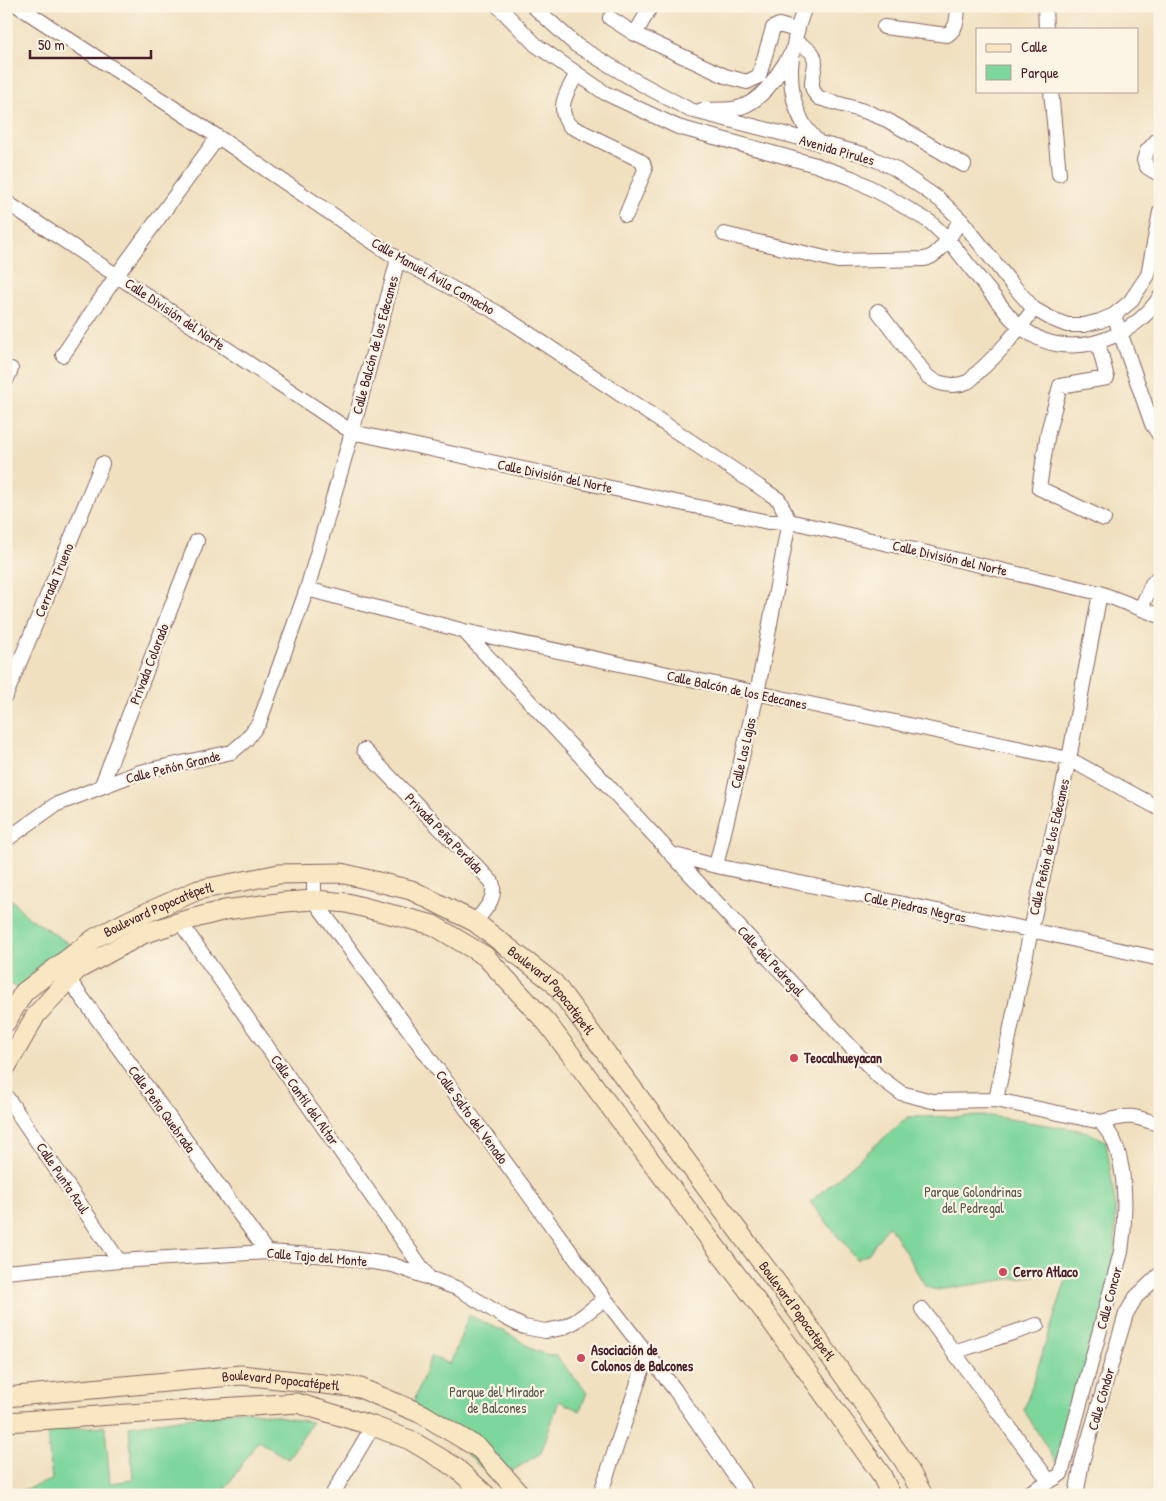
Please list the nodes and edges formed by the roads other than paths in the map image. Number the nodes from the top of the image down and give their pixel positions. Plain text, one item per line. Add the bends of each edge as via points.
1 (18, 6) edge
2 (498, 6) edge
3 (533, 6) edge
4 (651, 6) edge
5 (805, 6) edge
6 (958, 6) edge
7 (1045, 6) edge
8 (610, 18) dead end
9 (884, 27) dead end
10 (1046, 28) edge
11 (635, 34) junction
12 (794, 42) junction
13 (577, 74) junction
14 (1051, 92) edge
15 (690, 110) junction
16 (218, 137) junction
17 (1160, 137) edge
18 (820, 144) junction
19 (964, 165) dead end
20 (1060, 174) dead end
21 (1160, 175) edge
22 (6, 202) edge
23 (1160, 212) edge
24 (626, 215) dead end
25 (961, 220) junction
26 (724, 234) dead end
27 (947, 238) junction
28 (398, 259) junction
29 (117, 275) junction
30 (1160, 297) edge
31 (1034, 309) junction
32 (878, 311) dead end
33 (1114, 315) junction
34 (1020, 327) junction
35 (1119, 334) junction
36 (1098, 342) junction
37 (63, 356) dead end
38 (352, 432) junction
39 (1160, 436) edge
40 (102, 464) dead end
41 (1104, 519) dead end
42 (789, 521) junction
43 (197, 541) dead end
44 (1160, 575) edge
45 (307, 589) junction
46 (1100, 593) junction
47 (1141, 608) junction
48 (1160, 616) edge
49 (464, 631) junction
50 (757, 694) junction
51 (6, 695) edge
52 (364, 750) dead end
53 (1069, 759) junction
54 (101, 787) junction
55 (1160, 809) edge
56 (7, 837) edge
57 (671, 854) junction
58 (716, 866) junction
59 (314, 874) junction
60 (314, 900) junction
61 (180, 922) junction
62 (475, 922) junction
63 (1031, 930) junction
64 (1160, 959) edge
65 (63, 972) junction
66 (6, 1022) edge
67 (6, 1067) edge
68 (6, 1096) edge
69 (996, 1100) junction
70 (1101, 1122) junction
71 (1160, 1124) edge
72 (267, 1252) junction
73 (119, 1261) junction
74 (6, 1272) edge
75 (1160, 1274) edge
76 (429, 1278) junction
77 (605, 1299) junction
78 (922, 1309) dead end
79 (1037, 1324) dead end
80 (954, 1352) junction
81 (648, 1353) junction
82 (6, 1397) edge
83 (6, 1422) edge
84 (373, 1426) junction
85 (904, 1462) junction
86 (1082, 1462) junction
87 (880, 1474) junction
88 (1055, 1478) junction
89 (742, 1491) edge
90 (512, 1492) edge
91 (332, 1495) edge
92 (486, 1495) edge
93 (600, 1495) edge
94 (892, 1495) edge
95 (923, 1495) edge
96 (1025, 1495) edge
97 (1076, 1495) edge

1 - 16 street, Calle Manuel Ávila Camacho
2 - 13 street, Avenida Pirules via 536,45
3 - 15 street, Avenida Pirules via 576,45
4 - 11 street
5 - 12 street
6 - 9 street via 956,25 947,35
7 - 10 street
8 - 11 street
11 - 12 street via 724,76 747,82 759,76 773,28 779,25
12 - 15 street via 772,83 757,98 740,107
12 - 18 street via 791,82 794,102 804,124
12 - 19 street via 812,52 815,62 811,87 819,98 887,120
13 - 24 street via 568,88 562,109 564,118 570,126 638,159 646,170
13 - 27 street, Avenida Pirules via 605,93 678,127 852,178 922,217
14 - 20 street
15 - 18 street, Avenida Pirules
16 - 28 street, Calle Manuel Ávila Camacho
16 - 29 street
17 - 21 street via 1147,151 1144,160 1147,167
18 - 25 street, Avenida Pirules via 863,154 894,168 940,200
22 - 29 street, Calle División del Norte
23 - 33 street, Avenida Pirules via 1148,275 1130,302
25 - 27 street
25 - 31 street, Avenida Pirules
26 - 27 street via 838,261 930,258
27 - 34 street, Avenida Pirules
28 - 38 street, Calle Balcón de los Edecanes
28 - 42 street, Calle Manuel Ávila Camacho via 498,313 779,500
29 - 37 street
29 - 38 street, Calle División del Norte
30 - 35 street, Avenida Pirules via 1137,322
31 - 33 street, Avenida Pirules via 1067,325 1084,325
31 - 34 street
32 - 34 street via 927,376 934,382 949,385 967,382 990,362
33 - 35 street
34 - 36 street, Avenida Pirules via 1056,344
35 - 36 street, Avenida Pirules
35 - 39 street via 1152,424
36 - 41 street via 1107,378 1060,386 1039,488
38 - 42 street, Calle División del Norte via 768,522
38 - 45 street, Calle Balcón de los Edecanes
40 - 51 street, Cerrada Trueno
42 - 46 street, Calle División del Norte
42 - 50 street, Calle Las Lajas
43 - 54 street, Privada Colorado
44 - 47 street
45 - 49 street, Calle Balcón de los Edecanes
45 - 54 street, Calle Peñón Grande via 259,723 246,740 232,752 140,772
46 - 47 street, Calle División del Norte
46 - 53 street, Calle Peñón de los Edecanes
47 - 48 street, Calle División del Norte
49 - 50 street, Calle Balcón de los Edecanes
49 - 57 street, Calle del Pedregal
50 - 53 street, Calle Balcón de los Edecanes
50 - 58 street, Calle Las Lajas
52 - 62 street, Privada Peña Perdida via 492,882 492,899
53 - 55 street, Calle Balcón de los Edecanes
53 - 63 street, Calle Peñón de los Edecanes
54 - 56 street, Calle Peñón Grande via 56,805
57 - 58 street, Calle Piedras Negras
57 - 69 street, Calle del Pedregal via 878,1076 901,1092 932,1100
58 - 63 street, Calle Piedras Negras
59 - 60 street
59 - 62 street, Boulevard Popocatépetl via 341,873 411,890
59 - 65 street, Boulevard Popocatépetl via 279,874 198,890 94,938
60 - 61 street, Boulevard Popocatépetl via 225,910
60 - 77 street, Calle Salto del Venado
60 - 87 street, Boulevard Popocatépetl via 348,903 433,925 484,956 546,1023 769,1318
61 - 65 street, Boulevard Popocatépetl via 143,934 77,970
61 - 76 street, Calle Cantil del Altar
62 - 85 street, Boulevard Popocatépetl via 554,984 800,1314
63 - 64 street, Calle Piedras Negras
63 - 69 street, Calle Peñón de los Edecanes
65 - 66 street, Boulevard Popocatépetl via 24,992
65 - 67 street, Boulevard Popocatépetl
65 - 72 street, Calle Peña Quebrada
68 - 73 street, Calle Punta Azul
69 - 70 street, Calle del Pedregal
70 - 71 street, Calle del Pedregal via 1135,1116
70 - 88 street, Calle Concor via 1114,1141 1119,1159 1125,1225 1121,1252
72 - 73 street, Calle Tajo del Monte
72 - 76 street, Calle Tajo del Monte via 332,1256 393,1265
73 - 74 street, Calle Tajo del Monte
75 - 86 street, Calle Cóndor via 1130,1305 1126,1314
76 - 77 street, Calle Tajo del Monte via 460,1289 524,1327 545,1331 576,1321
77 - 81 street, Calle Salto del Venado
78 - 80 street
79 - 80 street
80 - 88 street
81 - 89 street, Calle Salto del Venado
81 - 93 street
82 - 90 street, Boulevard Popocatépetl via 241,1375 360,1388 422,1414 480,1449
83 - 84 street, Boulevard Popocatépetl via 297,1403
84 - 91 street
84 - 92 street, Boulevard Popocatépetl via 410,1440 455,1468
85 - 87 street
85 - 95 street, Boulevard Popocatépetl
86 - 88 street
86 - 97 street, Calle Cóndor
87 - 94 street, Boulevard Popocatépetl
88 - 96 street

